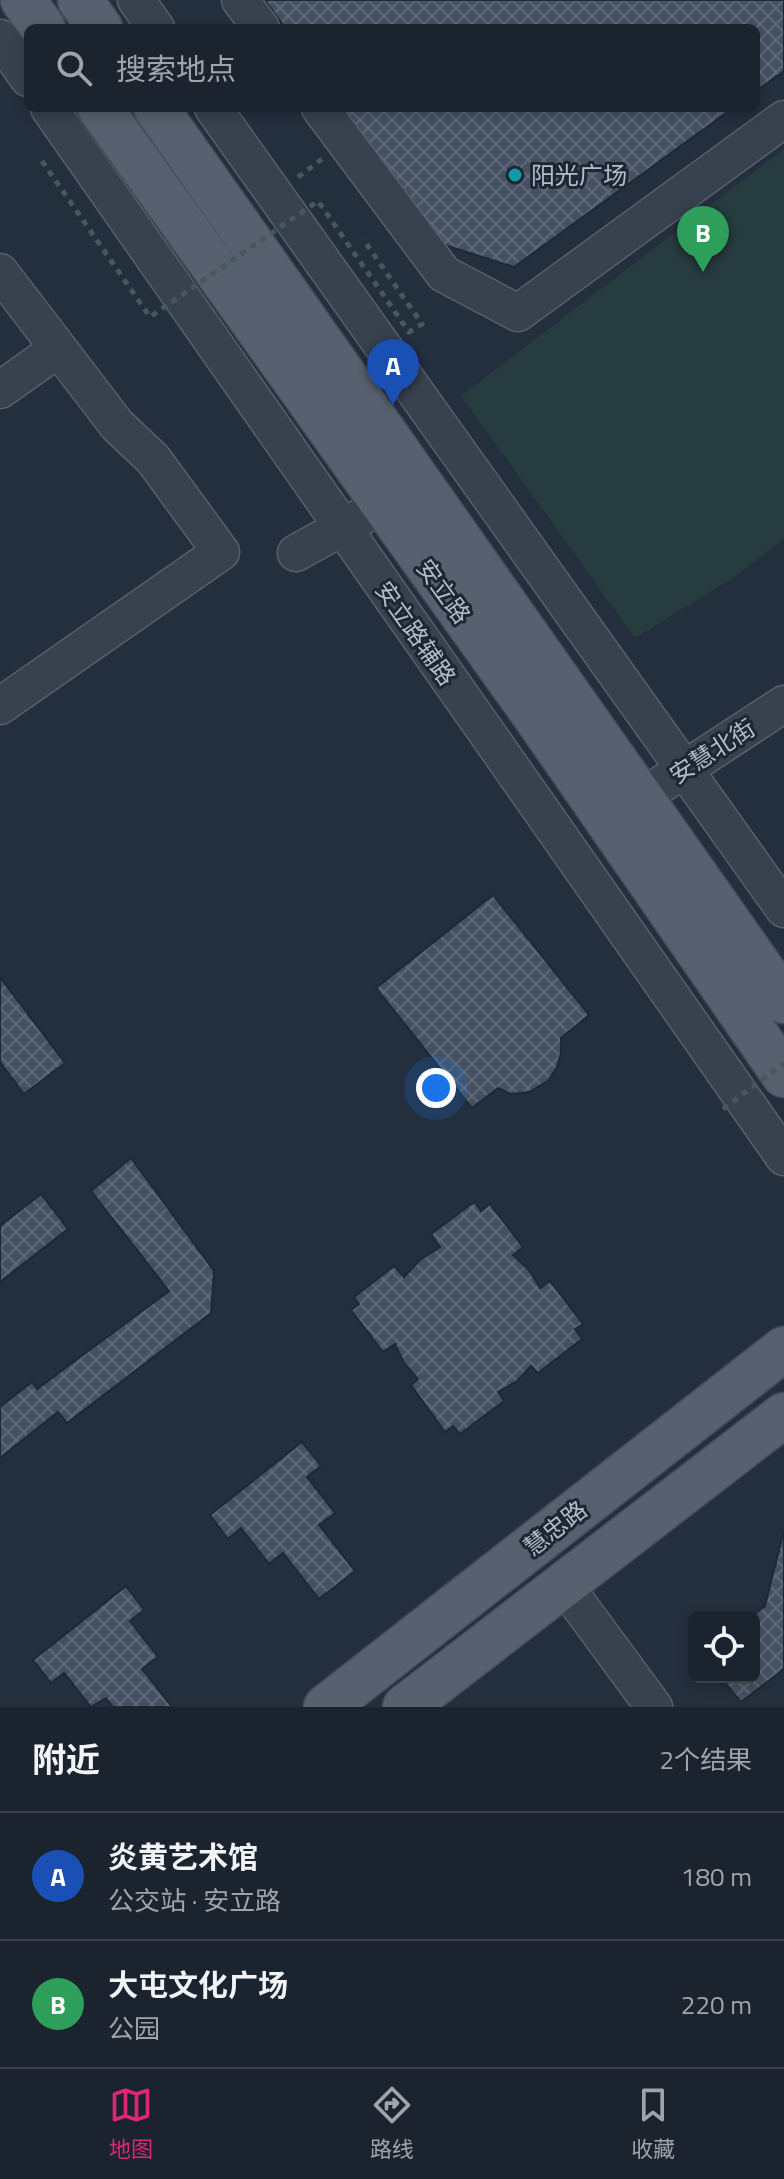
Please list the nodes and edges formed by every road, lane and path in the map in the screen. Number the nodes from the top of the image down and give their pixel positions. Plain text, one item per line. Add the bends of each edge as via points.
1 (23, 0) edge
2 (80, 0) edge
3 (136, 0) edge
4 (240, 0) edge
5 (40, 24) edge
6 (97, 24) edge
7 (153, 24) edge
8 (258, 24) edge
9 (0, 38) edge
10 (24, 72) edge
11 (52, 112) edge
12 (103, 112) edge
13 (159, 112) edge
14 (216, 112) edge
15 (323, 112) edge
16 (784, 119) edge
17 (346, 142) junction
18 (42, 161) dead end
19 (275, 194) junction
20 (363, 239) dead end
21 (0, 272) edge
22 (58, 349) junction
23 (0, 390) edge
24 (382, 506) junction
25 (343, 528) junction
26 (296, 553) dead end
27 (784, 704) edge
28 (0, 706) edge
29 (685, 769) junction
30 (639, 799) junction
31 (784, 909) edge
32 (784, 1001) edge
33 (784, 1063) edge
34 (784, 1075) edge
35 (723, 1109) dead end
36 (784, 1157) edge
37 (784, 1349) edge
38 (784, 1415) edge
39 (565, 1586) junction
40 (326, 1707) edge
41 (405, 1707) edge
42 (654, 1707) edge

1 - 5 main road
2 - 6 main road
3 - 7 street
4 - 8 street
9 - 10 street
11 - 25 street, 安立路辅路
12 - 24 main road, 安立路
13 - 30 main road, 安立路
14 - 19 street
15 - 17 street
16 - 17 street via 518,313 444,274
17 - 19 path
18 - 20 path, bridge via 150,317 318,201 409,332 422,324
19 - 29 street
21 - 22 street
22 - 23 street
22 - 28 street via 117,425 153,459 221,552
24 - 25 street
24 - 34 main road, 安立路
25 - 26 street
25 - 36 street, 安立路辅路
27 - 29 street, 安慧北街
29 - 30 street, 安慧北街
29 - 31 street
30 - 32 main road, 安立路
33 - 35 path, bridge
37 - 40 main road, 慧忠路
38 - 39 main road
39 - 41 main road
39 - 42 street

